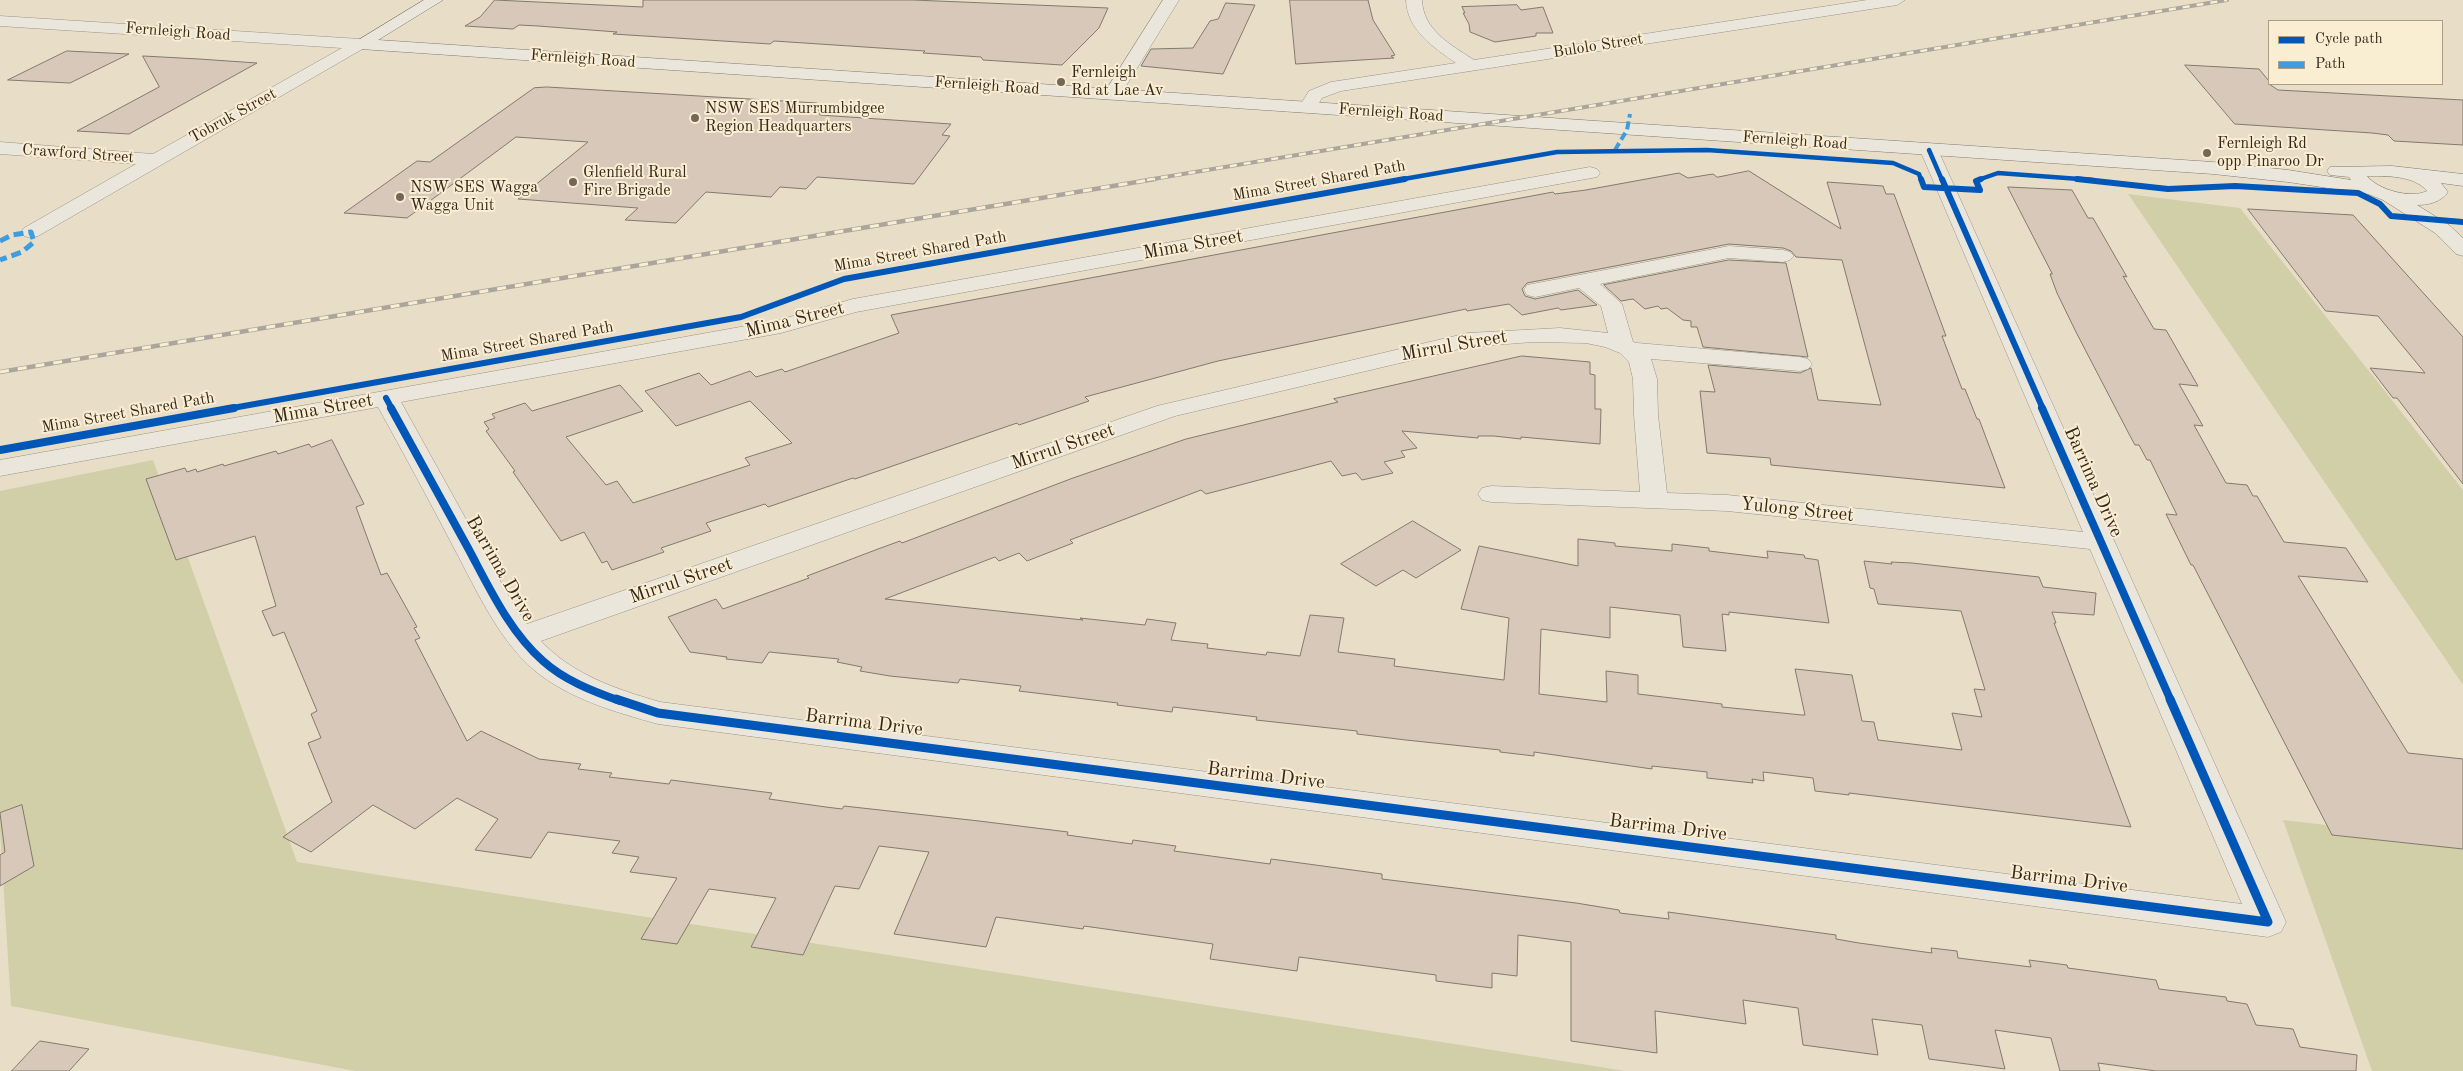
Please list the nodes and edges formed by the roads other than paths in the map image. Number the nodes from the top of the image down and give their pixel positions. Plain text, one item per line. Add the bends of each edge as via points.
1 (435, 0) edge
2 (1171, 0) edge
3 (1414, 0) edge
4 (1897, 0) edge
5 (0, 21) edge
6 (360, 44) junction
7 (1470, 65) junction
8 (1112, 94) junction
9 (1308, 107) junction
10 (0, 148) edge
11 (1929, 150) junction
12 (155, 160) junction
13 (2395, 172) junction
14 (1590, 173) dead end
15 (2463, 180) edge
16 (2376, 185) junction
17 (2463, 191) edge
18 (2432, 197) junction
19 (2442, 229) junction
20 (31, 232) dead end
21 (2463, 250) edge
22 (1783, 256) dead end
23 (1584, 281) junction
24 (1535, 290) dead end
25 (1628, 347) junction
26 (1800, 364) dead end
27 (386, 398) junction
28 (0, 468) edge
29 (1491, 494) dead end
30 (1654, 499) junction
31 (2101, 542) junction
32 (521, 637) junction

1 - 6 street, Tobruk Street
2 - 8 street
3 - 7 street via 1416,16 1424,29
4 - 7 street, Bulolo Street
5 - 6 street, Fernleigh Road
6 - 8 street, Fernleigh Road
6 - 12 street, Tobruk Street
7 - 9 street, Bulolo Street via 1327,88 1315,95
8 - 9 street, Fernleigh Road
9 - 11 street, Fernleigh Road
10 - 12 street, Crawford Street
11 - 16 street, Fernleigh Road via 2213,168
11 - 31 street, Barrima Drive
12 - 20 street, Tobruk Street
13 - 15 street
13 - 16 street
13 - 18 street via 2429,183 2438,192
14 - 27 street, Mima Street via 853,306 781,326
16 - 18 street via 2410,199
16 - 19 street
17 - 18 street
18 - 19 street via 2432,212
19 - 21 street
22 - 23 street via 1729,252
23 - 24 street
23 - 25 street via 1611,304
25 - 26 street, Mirrul Street
25 - 30 street via 1644,370
25 - 32 street, Mirrul Street via 1602,338 1532,335 1468,340 1175,409
27 - 28 street, Mima Street
27 - 32 street, Barrima Drive via 500,607
29 - 30 street, Yulong Street
30 - 31 street, Yulong Street via 1810,511
31 - 32 street, Barrima Drive via 2268,922 658,713 597,694 551,668

